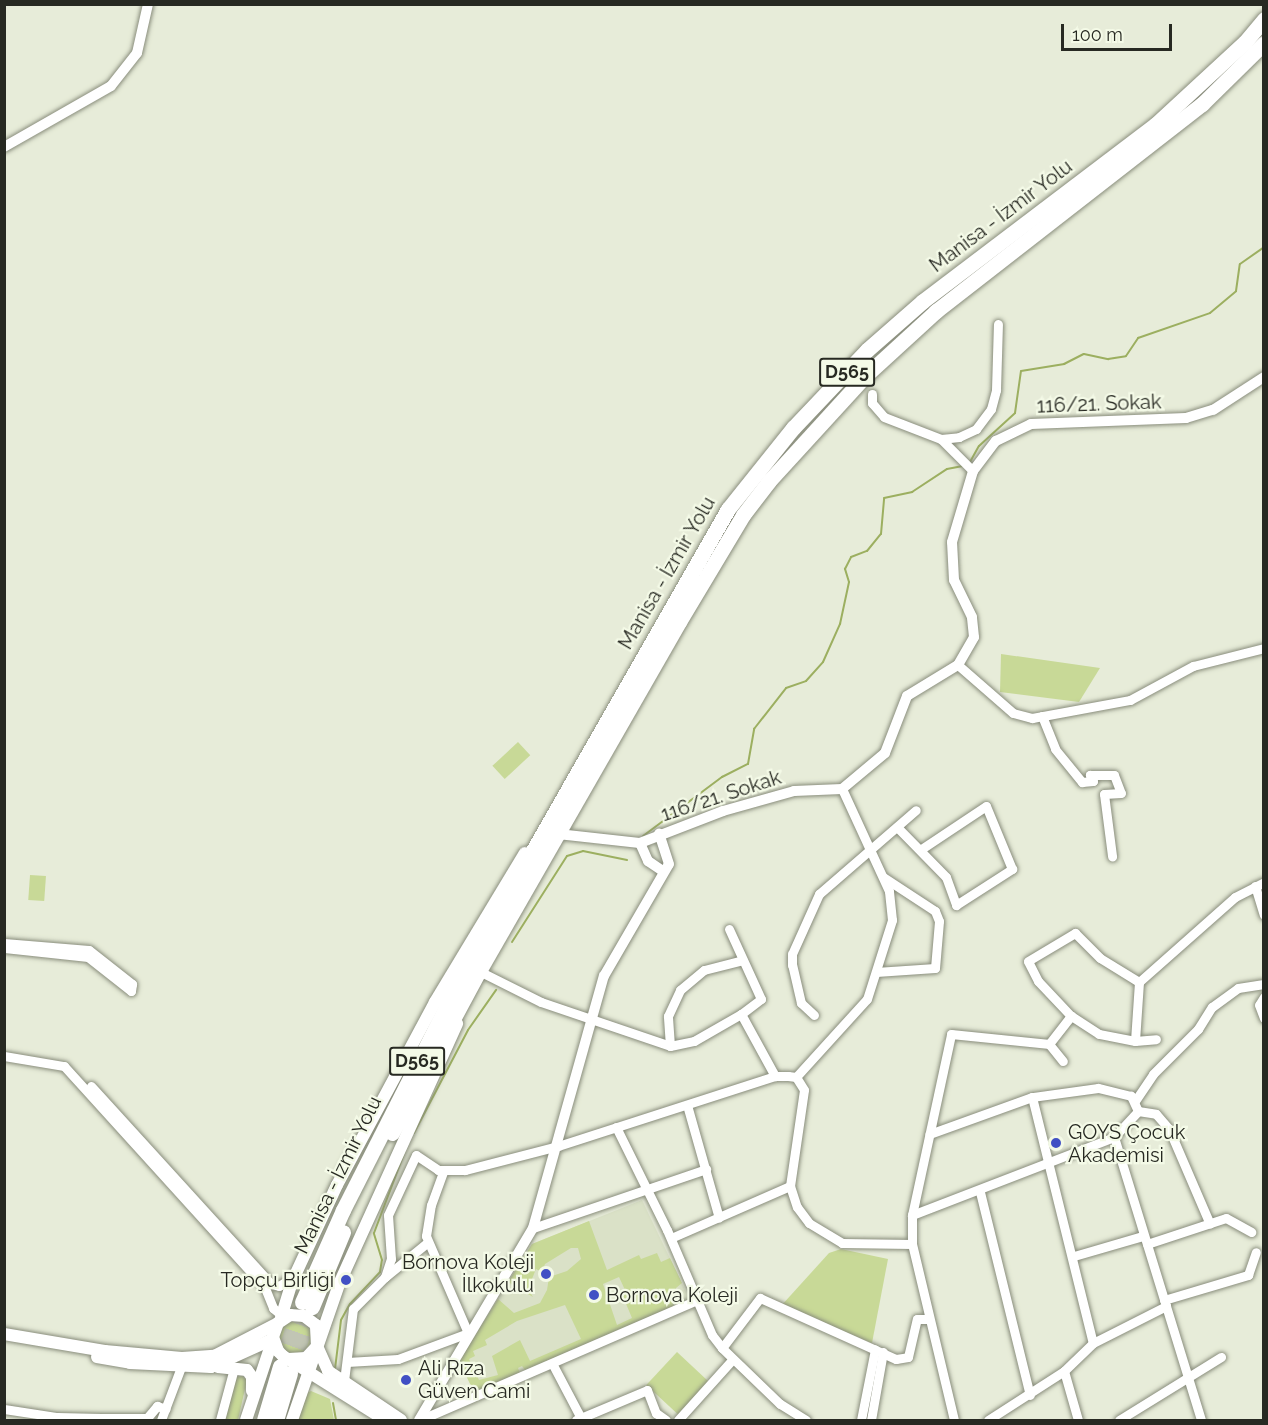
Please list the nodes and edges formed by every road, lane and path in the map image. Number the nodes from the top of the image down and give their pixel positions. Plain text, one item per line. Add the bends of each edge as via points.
1 (148, 4) edge
2 (1263, 20) edge
3 (1263, 44) edge
4 (4, 147) edge
5 (998, 324) dead end
6 (1263, 377) edge
7 (872, 394) dead end
8 (940, 439) junction
9 (972, 471) junction
10 (1263, 648) edge
11 (958, 664) junction
12 (1042, 716) junction
13 (842, 789) junction
14 (916, 810) dead end
15 (897, 827) junction
16 (552, 830) junction
17 (659, 834) junction
18 (640, 843) junction
19 (872, 849) junction
20 (920, 850) junction
21 (1112, 856) dead end
22 (663, 871) junction
23 (883, 877) junction
24 (1259, 884) edge
25 (1263, 915) edge
26 (729, 929) dead end
27 (4, 943) edge
28 (4, 948) edge
29 (743, 960) junction
30 (876, 972) junction
31 (478, 973) junction
32 (1139, 982) junction
33 (1263, 984) edge
34 (1263, 997) edge
35 (741, 1014) junction
36 (814, 1015) dead end
37 (1071, 1016) junction
38 (1263, 1018) edge
39 (594, 1020) junction
40 (1156, 1039) dead end
41 (1135, 1041) junction
42 (1049, 1044) junction
43 (670, 1046) junction
44 (4, 1054) edge
45 (1063, 1061) dead end
46 (775, 1076) junction
47 (796, 1077) junction
48 (1032, 1097) junction
49 (1135, 1101) junction
50 (687, 1105) junction
51 (1138, 1111) junction
52 (616, 1127) junction
53 (928, 1134) junction
54 (1114, 1137) junction
55 (558, 1146) junction
56 (1047, 1165) junction
57 (705, 1169) junction
58 (444, 1170) junction
59 (790, 1186) junction
60 (647, 1189) junction
61 (980, 1191) junction
62 (912, 1215) junction
63 (719, 1218) junction
64 (1210, 1224) junction
65 (533, 1228) junction
66 (1251, 1232) dead end
67 (671, 1238) junction
68 (1145, 1240) junction
69 (429, 1242) junction
70 (912, 1244) junction
71 (1256, 1252) dead end
72 (1074, 1256) junction
73 (294, 1276) junction
74 (385, 1277) junction
75 (697, 1300) junction
76 (1165, 1303) junction
77 (928, 1319) junction
78 (279, 1320) junction
79 (468, 1333) junction
80 (4, 1334) edge
81 (273, 1339) junction
82 (4, 1340) edge
83 (1094, 1343) junction
84 (317, 1346) junction
85 (722, 1348) junction
86 (879, 1351) junction
87 (1221, 1357) dead end
88 (732, 1360) junction
89 (346, 1362) junction
90 (553, 1365) junction
91 (287, 1366) junction
92 (181, 1367) junction
93 (211, 1367) junction
94 (234, 1368) junction
95 (308, 1369) junction
96 (1064, 1371) junction
97 (1187, 1377) junction
98 (344, 1381) junction
99 (1030, 1395) junction
100 (251, 1399) junction
101 (4, 1409) edge
102 (166, 1409) junction
103 (656, 1413) junction
104 (794, 1418) edge
105 (57, 1419) edge
106 (101, 1419) edge
107 (578, 1419) edge
108 (161, 1420) edge
109 (220, 1420) edge
110 (246, 1420) edge
111 (264, 1420) edge
112 (276, 1420) edge
113 (292, 1420) edge
114 (385, 1420) edge
115 (401, 1420) edge
116 (420, 1420) edge
117 (648, 1420) edge
118 (666, 1420) edge
119 (678, 1420) edge
120 (806, 1420) edge
121 (861, 1420) edge
122 (871, 1420) edge
123 (954, 1420) edge
124 (988, 1420) edge
125 (1078, 1420) edge
126 (1119, 1420) edge
127 (1201, 1420) edge

1 - 4 street via 137,53 111,86
2 - 16 highway, Manisa - İzmir Yolu / D565 via 1245,42 1155,125 923,301 867,351 793,428 728,509
3 - 16 highway, Manisa - İzmir Yolu / D565 via 1202,104 1147,149 936,311 864,377 805,439 743,515
5 - 8 street via 996,390 991,408 976,429 959,437
6 - 9 street, 116/21. Sokak via 1213,410 1186,418 1018,428 996,441
7 - 8 street via 872,403 884,417
8 - 9 street
9 - 11 street, 116/21. Sokak via 952,542 954,580 972,617 974,637
10 - 12 street via 1193,666 1130,700
11 - 12 street via 1013,713
11 - 13 street, 116/21. Sokak via 907,696 885,753
12 - 21 street via 1055,749 1082,782 1093,781 1090,775 1114,775 1121,793 1104,794
13 - 17 street, 116/21. Sokak via 794,791
13 - 19 street
14 - 15 street
15 - 19 street
15 - 20 street
16 - 18 street
16 - 31 highway, Manisa - İzmir Yolu / D565
16 - 31 highway, Manisa - İzmir Yolu / D565 via 420,1056 307,1305
16 - 73 main road via 514,868 435,1002 320,1218
17 - 18 street, 116/21. Sokak
17 - 22 street via 669,864
18 - 22 street via 648,861
19 - 23 street
19 - 36 street via 819,894 792,954 801,1004
20 - 20 street via 946,877 956,906 1012,869 986,806
22 - 39 street via 604,976
23 - 30 street via 892,920
23 - 30 street via 935,911 939,921 935,968
24 - 25 street
24 - 32 street via 1207,921
26 - 29 street
27 - 28 street via 89,950 132,984 131,991 88,957
29 - 35 street via 761,999
29 - 43 street via 704,970 680,990 668,1016
30 - 47 street via 867,999
31 - 39 street via 541,1002
31 - 84 main road via 356,1246
32 - 37 street via 1100,958 1075,933 1028,961 1038,981
32 - 41 street
33 - 49 street via 1238,988 1212,1007 1198,1029 1153,1074
34 - 38 street via 1259,1005
35 - 43 street via 694,1041
35 - 46 street
37 - 41 street via 1099,1034
37 - 42 street
39 - 43 street
39 - 55 street
40 - 41 street
42 - 45 street
42 - 53 street via 951,1034
44 - 73 street via 69,1064 271,1284 279,1286
44 - 78 street via 57,1063 69,1070 265,1288
46 - 47 street
46 - 50 street
47 - 59 street via 804,1096
48 - 49 street via 1098,1088 1131,1096
48 - 53 street
48 - 56 street
49 - 51 street
50 - 52 street
50 - 57 street
51 - 54 street
51 - 64 street via 1156,1114 1168,1129
52 - 55 street
52 - 60 street
53 - 62 street
54 - 56 street
54 - 68 street
55 - 58 street via 465,1170
55 - 65 street
56 - 61 street
56 - 72 street
57 - 60 street
57 - 63 street
58 - 69 street via 431,1205
58 - 74 street via 416,1155 388,1215 391,1258
59 - 63 street
59 - 70 street via 797,1207 818,1232 844,1243
60 - 65 street
60 - 67 street
61 - 62 street
61 - 99 street
62 - 70 street
63 - 67 street
64 - 66 street via 1226,1218
64 - 68 street
65 - 79 street
67 - 75 street
68 - 72 street
68 - 76 street
69 - 74 street
69 - 79 street
70 - 77 street
71 - 76 street via 1248,1275
72 - 83 street
73 - 78 main road
74 - 89 street via 353,1309
75 - 85 street
75 - 90 street
76 - 83 street
76 - 97 street
77 - 86 street via 917,1319 908,1357 896,1359
77 - 123 street
78 - 80 main road via 214,1356 182,1358 105,1351
78 - 81 main road
78 - 84 main road via 297,1314 311,1319 319,1332
79 - 89 street via 398,1359
79 - 116 street
81 - 91 main road
81 - 93 main road
81 - 100 main road
82 - 92 main road via 130,1363
83 - 96 street
84 - 91 main road via 306,1358
84 - 95 main road
84 - 98 main road via 328,1371
85 - 86 street via 760,1298
85 - 88 street
86 - 121 street
86 - 122 street
87 - 97 street
88 - 104 street
88 - 119 street
89 - 98 street
90 - 107 street
90 - 116 street
91 - 95 main road
91 - 111 highway
91 - 112 highway
92 - 93 main road
92 - 102 street
93 - 94 main road
94 - 100 main road via 250,1373
94 - 109 street
95 - 113 main road
95 - 114 main road
96 - 99 street
96 - 125 street
97 - 126 street
97 - 127 street
98 - 115 main road
99 - 124 street
100 - 110 main road
101 - 105 street
102 - 106 street via 157,1406 147,1418
102 - 108 street
103 - 107 street via 647,1390
103 - 117 street
103 - 118 street
104 - 120 street
105 - 106 street

